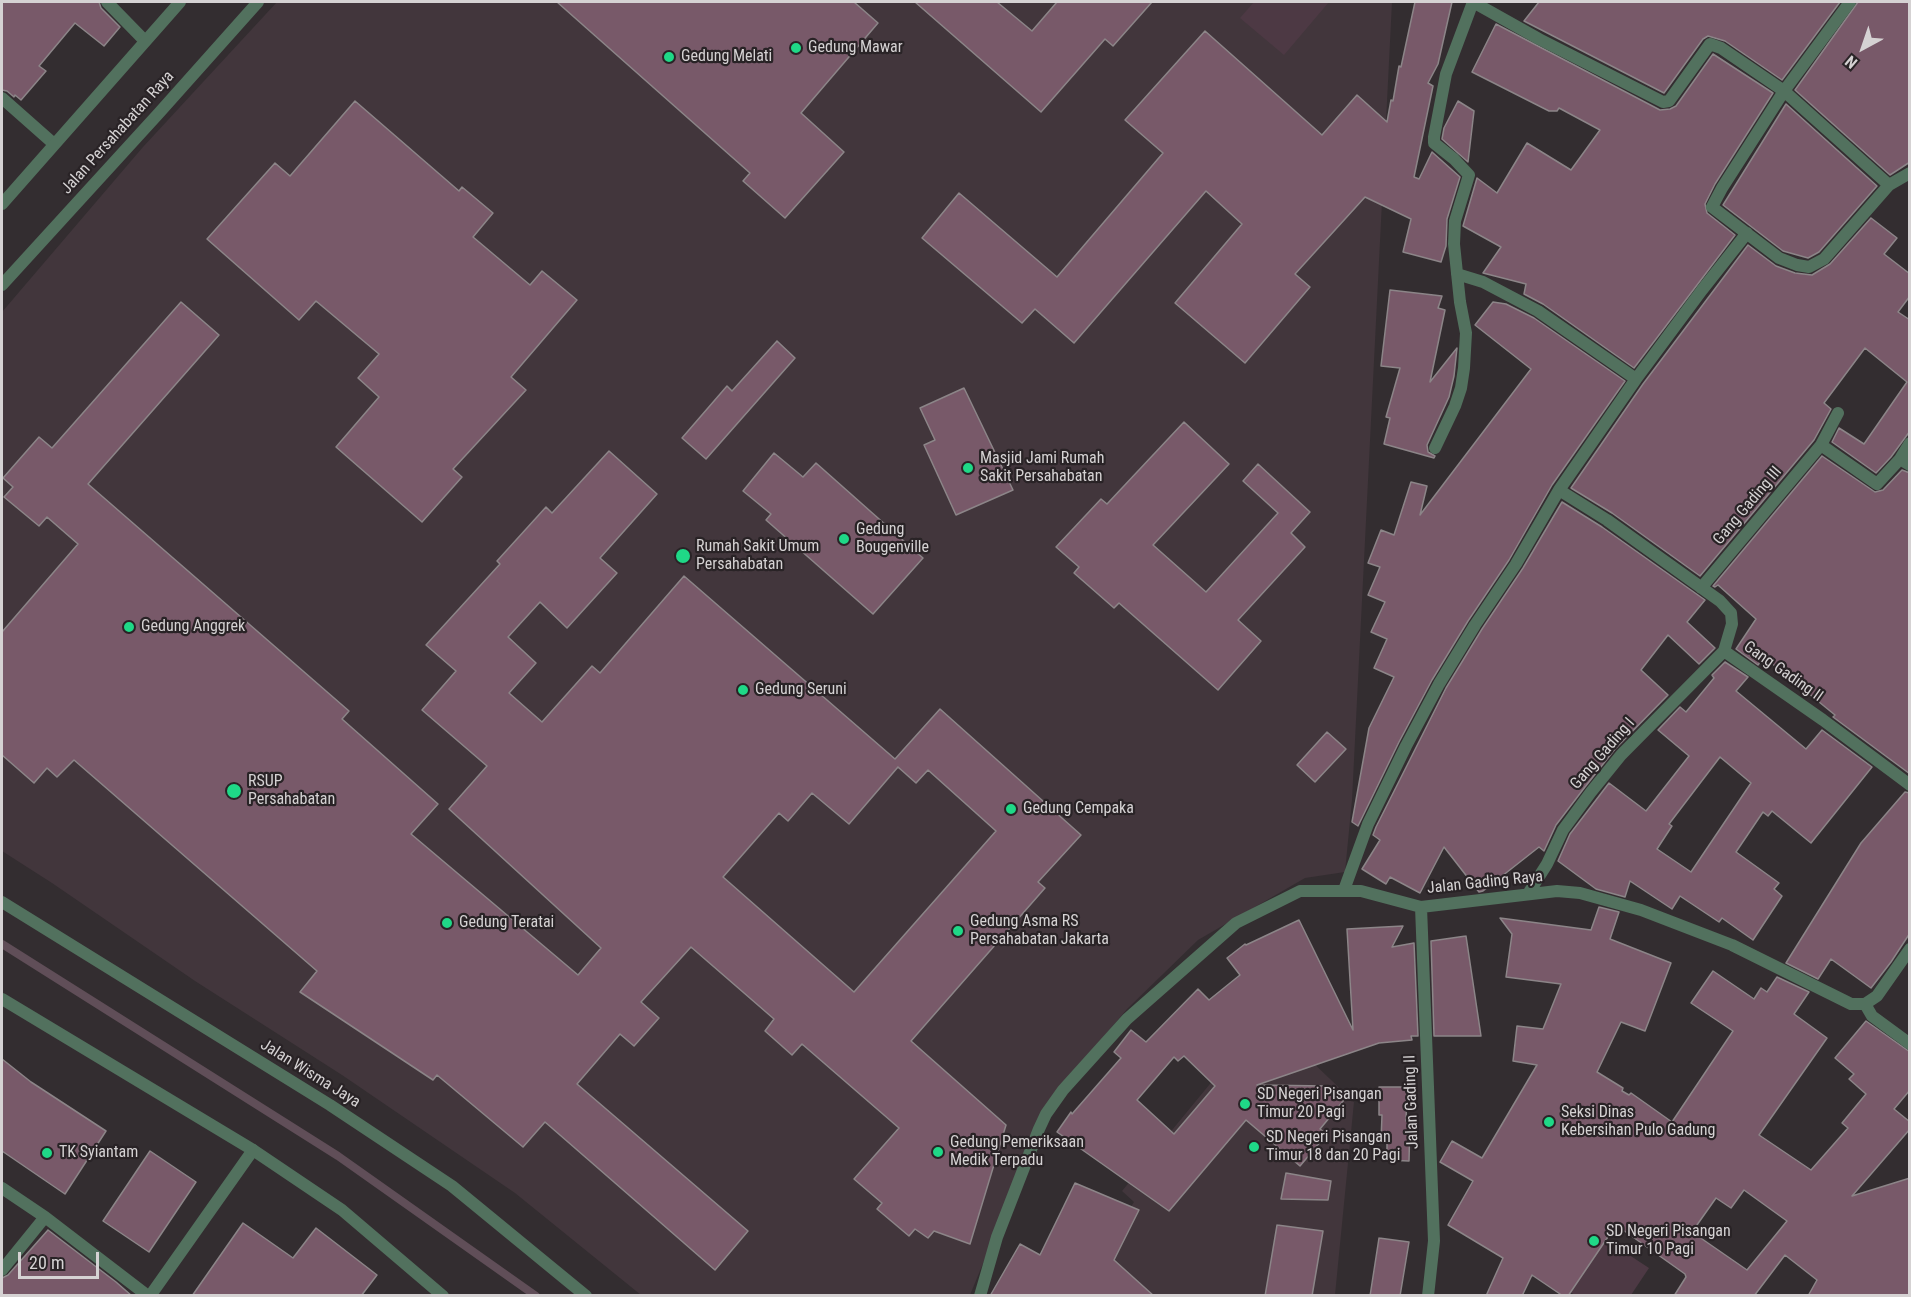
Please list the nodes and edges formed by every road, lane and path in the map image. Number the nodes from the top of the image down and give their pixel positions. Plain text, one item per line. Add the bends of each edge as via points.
1 (107, 2) edge
2 (180, 2) edge
3 (258, 2) edge
4 (1473, 2) edge
5 (1850, 2) edge
6 (145, 41) junction
7 (1784, 91) junction
8 (2, 98) edge
9 (54, 144) junction
10 (1910, 172) edge
11 (1889, 186) junction
12 (2, 204) edge
13 (1747, 233) junction
14 (1457, 274) junction
15 (2, 285) edge
16 (1636, 379) junction
17 (1838, 413) dead end
18 (1910, 443) edge
19 (1821, 445) junction
20 (1435, 448) dead end
21 (1905, 462) edge
22 (1559, 490) junction
23 (1701, 588) junction
24 (1724, 651) junction
25 (1910, 784) edge
26 (1344, 890) junction
27 (1528, 894) junction
28 (2, 902) edge
29 (1421, 907) junction
30 (1910, 949) edge
31 (2, 999) edge
32 (1865, 1004) junction
33 (1910, 1044) edge
34 (253, 1150) junction
35 (2, 1188) edge
36 (45, 1217) junction
37 (2, 1270) edge
38 (149, 1296) edge
39 (443, 1296) edge
40 (586, 1296) edge
41 (980, 1296) edge
42 (1428, 1296) edge

1 - 6 street
2 - 6 street
3 - 15 street, Jalan Persahabatan Raya
4 - 7 street via 1663,102 1669,102 1710,44
4 - 14 street via 1446,74 1434,137 1434,143 1469,175 1455,221
5 - 7 street
6 - 9 street
7 - 11 street
7 - 13 street via 1712,203 1719,214
8 - 9 street
9 - 12 street
10 - 11 street
11 - 13 street via 1824,259 1809,267 1779,258
13 - 16 street
14 - 16 street via 1504,292 1538,311
14 - 20 street via 1466,333 1464,368 1455,406
16 - 22 street
17 - 19 street, Gang Gading III
18 - 21 street
19 - 21 street via 1877,484
19 - 23 street, Gang Gading III
22 - 23 street, Gang Gading II
22 - 26 street via 1434,694 1368,824
23 - 24 street, Gang Gading II via 1731,613
24 - 25 street, Gang Gading II
24 - 27 street, Gang Gading I via 1621,755 1590,792 1563,830
26 - 29 street, Jalan Gading Raya
26 - 41 street, Jalan Gading Raya via 1300,891 1236,923 1128,1019 1081,1070 1054,1101 1039,1129 997,1237
27 - 29 street, Jalan Gading Raya
27 - 32 street, Jalan Gading Raya via 1580,893 1641,910 1732,945 1851,1004
28 - 40 street, Jalan Wisma Jaya via 330,1105 452,1186
29 - 42 street, Jalan Gading II via 1434,1241
30 - 32 street via 1877,996
31 - 34 street
32 - 33 street via 1872,1016
34 - 38 street
34 - 39 street via 342,1210
35 - 36 street
36 - 37 street
36 - 38 street

